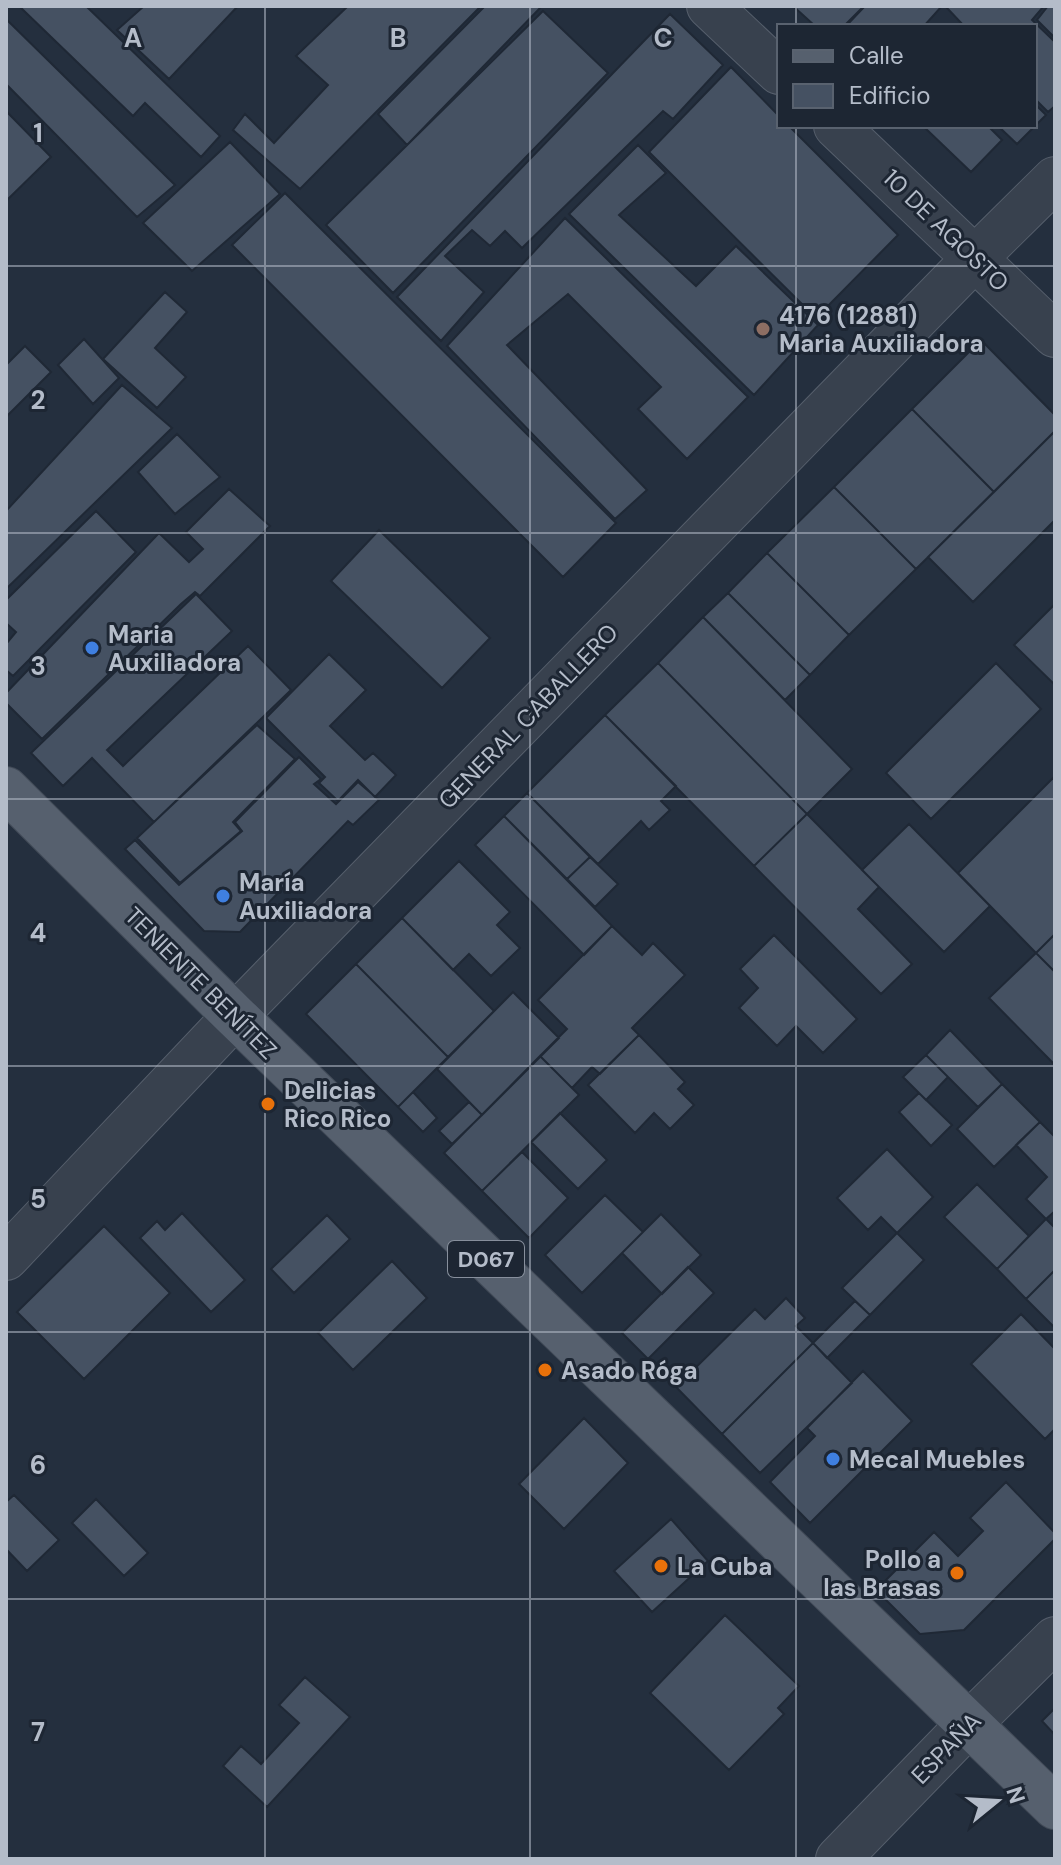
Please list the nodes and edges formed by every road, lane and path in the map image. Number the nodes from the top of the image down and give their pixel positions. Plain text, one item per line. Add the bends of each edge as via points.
1 (709, 6) edge
2 (777, 70) edge
3 (838, 128) edge
4 (1055, 179) edge
5 (975, 258) junction
6 (1055, 335) edge
7 (6, 789) edge
8 (235, 1016) junction
9 (6, 1258) edge
10 (1055, 1639) edge
11 (969, 1724) junction
12 (1055, 1807) edge
13 (838, 1859) edge

1 - 2 street
3 - 5 street, 10 DE AGOSTO
4 - 5 street, GENERAL CABALLERO
5 - 6 street, 10 DE AGOSTO
5 - 8 street, GENERAL CABALLERO
7 - 8 main road, TENIENTE BENÍTEZ / D067
8 - 9 street, GENERAL CABALLERO
8 - 11 main road, TENIENTE BENÍTEZ / D067
10 - 11 street, ESPAÑA
11 - 12 main road, TENIENTE BENÍTEZ / D067
11 - 13 street, ESPAÑA

